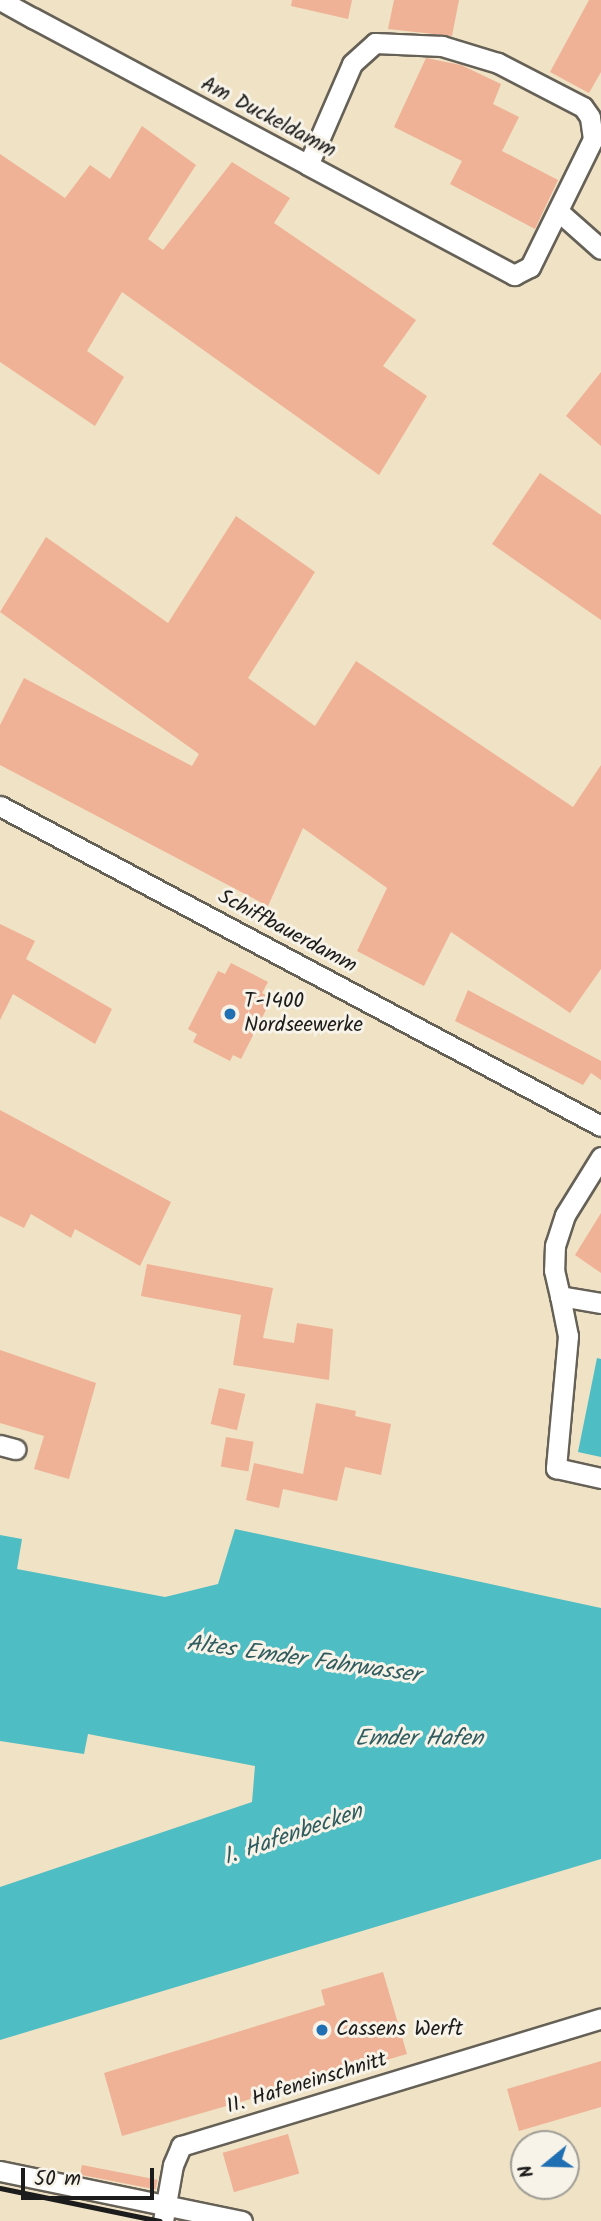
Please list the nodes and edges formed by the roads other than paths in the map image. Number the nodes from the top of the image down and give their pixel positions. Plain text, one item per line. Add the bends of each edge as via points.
1 (0, 0) edge
2 (308, 165) junction
3 (558, 211) junction
4 (601, 249) edge
5 (0, 806) edge
6 (601, 1126) edge
7 (601, 1157) edge
8 (560, 1296) junction
9 (601, 1303) edge
10 (601, 1478) edge
11 (601, 2018) edge
12 (0, 2171) edge
13 (164, 2213) edge
14 (242, 2221) edge

1 - 2 street, Am Duckeldamm
2 - 3 street, Am Duckeldamm via 514,275 530,267
2 - 3 street via 352,64 375,43 443,46 498,63 583,107 590,117 593,139
3 - 4 street
5 - 6 street, Schiffbauerdamm
7 - 8 street via 565,1215 555,1245
8 - 9 street
8 - 10 street via 568,1336 556,1468
11 - 13 street, II. Hafeneinschnitt via 181,2146
12 - 13 street
13 - 14 street

